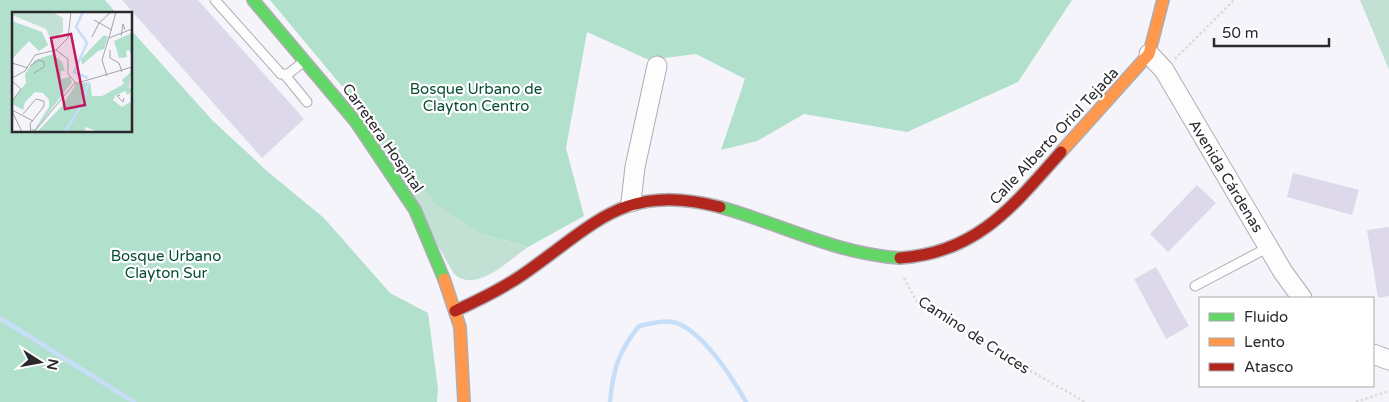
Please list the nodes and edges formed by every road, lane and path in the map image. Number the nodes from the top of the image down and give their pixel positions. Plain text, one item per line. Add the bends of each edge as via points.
1 (215, 0) edge
2 (253, 0) edge
3 (1163, 0) edge
4 (1234, 0) edge
5 (1149, 54) junction
6 (305, 61) junction
7 (657, 66) dead end
8 (1164, 70) junction
9 (285, 75) junction
10 (307, 102) dead end
11 (631, 202) junction
12 (1269, 247) junction
13 (900, 271) dead end
14 (442, 276) junction
15 (1195, 286) dead end
16 (493, 293) junction
17 (1301, 297) edge
18 (455, 311) junction
19 (462, 347) junction
20 (1374, 354) edge
21 (1389, 360) edge
22 (1389, 391) edge
23 (464, 402) edge
24 (1086, 402) edge
25 (1356, 402) edge

1 - 9 lane
2 - 6 street, Carretera Hospital
3 - 5 street, Calle Alberto Oriol Tejada
4 - 8 path
5 - 8 street, Avenida Cárdenas
5 - 11 street, Calle Alberto Oriol Tejada via 1011,208 944,251 908,257 874,255 831,246 735,210 687,199
6 - 9 lane
6 - 14 street, Carretera Hospital via 356,122 394,176 415,210
7 - 11 street via 635,167
8 - 12 street, Avenida Cárdenas
9 - 10 lane
11 - 16 street, Calle Alberto Oriol Tejada via 564,243
12 - 15 lane
12 - 17 street, Avenida Cárdenas
13 - 24 path, Camino de Cruces via 917,302 955,321 989,347
14 - 16 street via 466,291
14 - 18 street, Carretera Hospital
16 - 18 street, Calle Alberto Oriol Tejada
16 - 19 street via 471,319
18 - 19 street, Carretera Hospital
19 - 23 street, Carretera Hospital
20 - 21 street
22 - 25 path

